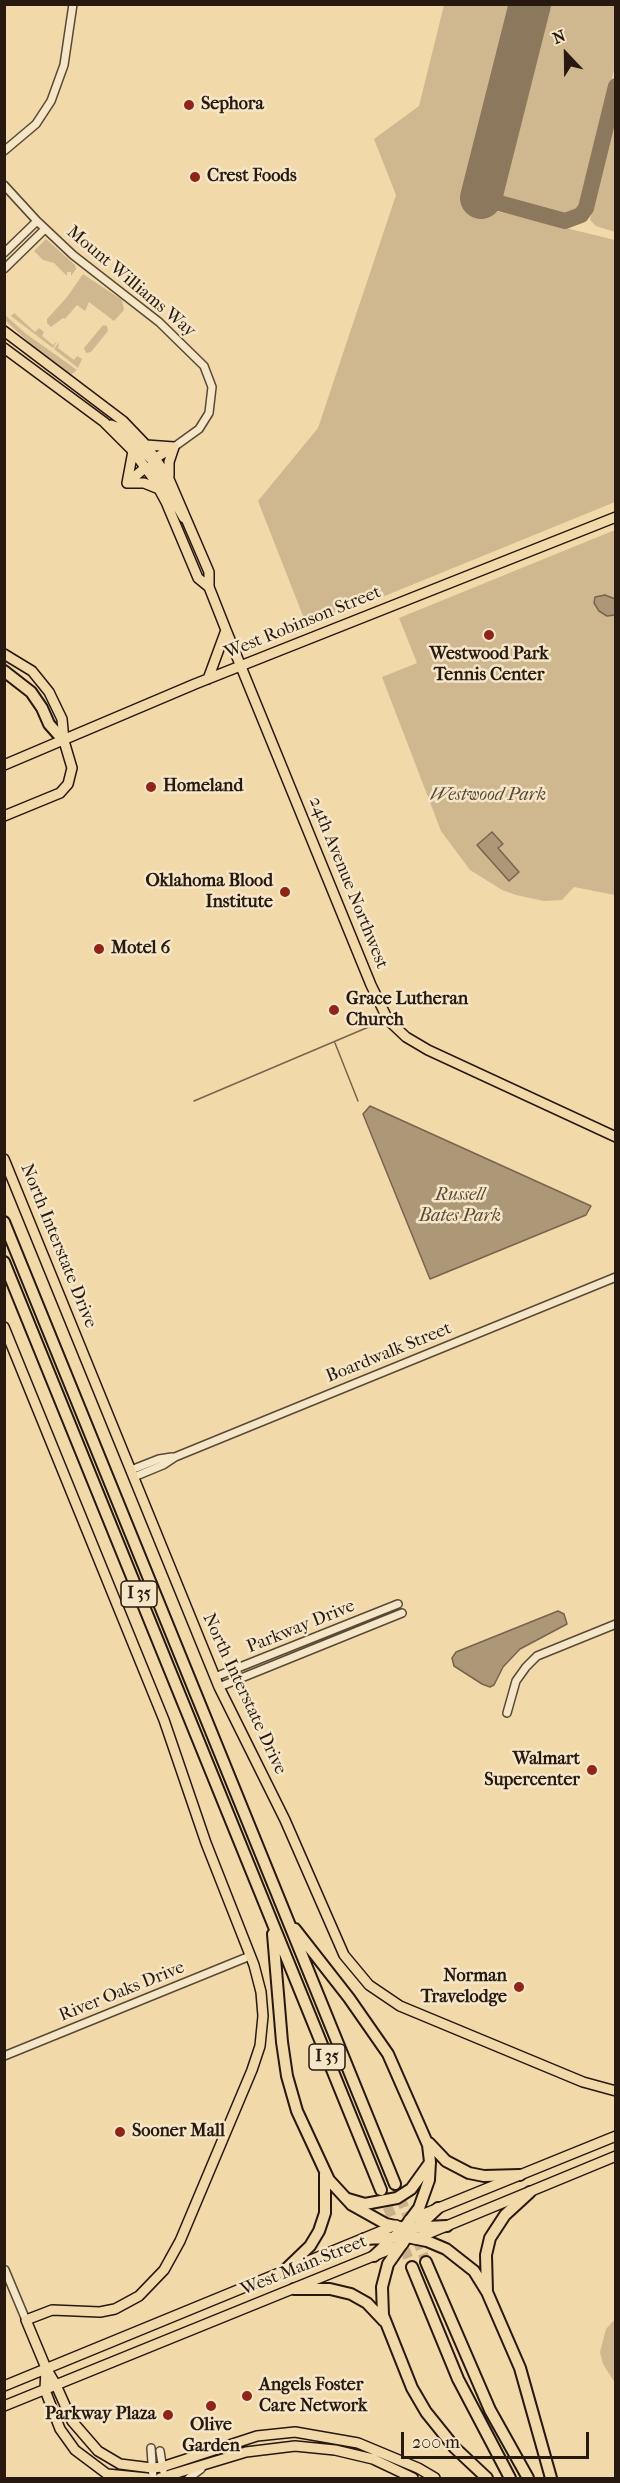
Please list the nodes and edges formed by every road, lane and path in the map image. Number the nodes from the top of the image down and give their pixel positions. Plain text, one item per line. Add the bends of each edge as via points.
1 (73, 4) edge
2 (4, 151) edge
3 (4, 185) edge
4 (37, 221) junction
5 (45, 229) junction
6 (4, 253) edge
7 (4, 269) edge
8 (4, 331) edge
9 (4, 348) edge
10 (103, 421) junction
11 (146, 445) junction
12 (174, 447) junction
13 (133, 451) junction
14 (157, 459) junction
15 (146, 467) junction
16 (170, 479) junction
17 (127, 483) junction
18 (160, 489) junction
19 (615, 516) edge
20 (192, 528) junction
21 (209, 587) junction
22 (226, 630) junction
23 (4, 654) edge
24 (241, 666) junction
25 (4, 671) edge
26 (208, 679) junction
27 (64, 741) junction
28 (4, 765) edge
29 (4, 816) edge
30 (615, 1137) edge
31 (4, 1159) edge
32 (4, 1222) edge
33 (4, 1262) edge
34 (615, 1277) edge
35 (4, 1327) edge
36 (132, 1474) junction
37 (398, 1604) dead end
38 (402, 1613) dead end
39 (615, 1624) edge
40 (217, 1682) junction
41 (507, 1713) dead end
42 (287, 1919) junction
43 (273, 1925) junction
44 (250, 1956) junction
45 (4, 2056) edge
46 (615, 2091) edge
47 (424, 2135) junction
48 (615, 2136) edge
49 (615, 2156) edge
50 (430, 2162) junction
51 (326, 2174) junction
52 (520, 2175) junction
53 (395, 2184) tunnel mouth
54 (381, 2190) tunnel mouth
55 (530, 2192) junction
56 (342, 2196) junction
57 (438, 2208) joint
58 (447, 2226) joint
59 (406, 2232) junction
60 (364, 2238) joint
61 (374, 2256) joint
62 (426, 2262) tunnel mouth
63 (412, 2267) tunnel mouth
64 (5, 2270) edge
65 (283, 2272) junction
66 (294, 2289) junction
67 (487, 2292) junction
68 (26, 2320) junction
69 (386, 2324) junction
70 (46, 2368) junction
71 (56, 2385) junction
72 (4, 2386) edge
73 (45, 2390) junction
74 (4, 2406) edge
75 (151, 2448) dead end
76 (160, 2451) dead end
77 (209, 2464) junction
78 (162, 2467) junction
79 (152, 2468) junction
80 (111, 2476) edge
81 (147, 2478) edge
82 (153, 2478) edge
83 (160, 2478) edge
84 (165, 2478) edge
85 (189, 2478) edge
86 (413, 2478) edge
87 (435, 2478) edge
88 (487, 2478) edge
89 (510, 2478) edge
90 (528, 2478) edge
91 (551, 2478) edge

1 - 2 street via 64,65 51,101 36,124
3 - 4 street
4 - 5 street, Mount Williams Way
4 - 6 street
5 - 7 street
5 - 12 street, Mount Williams Way via 83,264 159,322 204,366 212,387 209,413 200,429
8 - 11 main road, 24th Avenue Northwest via 108,408
9 - 10 main road, 24th Avenue Northwest
10 - 13 main road, 24th Avenue Northwest
10 - 14 main road via 122,429 148,458
11 - 12 main road
11 - 14 main road, 24th Avenue Northwest
12 - 14 main road
12 - 16 main road via 169,462
13 - 15 main road, 24th Avenue Northwest
13 - 17 main road
14 - 16 main road, 24th Avenue Northwest
15 - 17 main road
15 - 18 main road, 24th Avenue Northwest
15 - 20 main road via 158,473
16 - 20 main road, 24th Avenue Northwest
17 - 18 main road via 144,483
18 - 21 main road, 24th Avenue Northwest via 198,578
19 - 24 main road, West Robinson Street
20 - 21 main road, 24th Avenue Northwest via 209,572
21 - 22 main road, 24th Avenue Northwest
22 - 24 main road, 24th Avenue Northwest
22 - 26 main road
23 - 27 main road via 32,671 49,692 62,719
24 - 26 main road, West Robinson Street
24 - 30 main road, 24th Avenue Northwest via 388,1020 428,1050
25 - 27 highway via 31,692
26 - 27 main road, West Robinson Street
27 - 28 main road, West Robinson Street
27 - 29 main road via 72,768 64,789
31 - 36 main road, North Interstate Drive
32 - 42 highway, I 35
33 - 43 highway, I 35
34 - 36 street, Boardwalk Street via 163,1465
35 - 44 main road via 158,1703
36 - 40 main road, North Interstate Drive
37 - 40 street, Parkway Drive
38 - 40 street, Parkway Drive
39 - 41 street via 537,1656 516,1682
40 - 46 main road, North Interstate Drive via 285,1820 338,1945 360,1976 411,2011 583,2082
42 - 47 highway via 388,2054
42 - 53 highway, I 35
43 - 51 highway via 287,2076 297,2111
43 - 54 highway, I 35
44 - 45 street, River Oaks Drive
44 - 68 main road via 262,2004 258,2052 170,2261 150,2287 115,2309 52,2310
47 - 50 highway
47 - 52 highway via 441,2157 461,2170 484,2175
48 - 52 main road
49 - 55 main road
50 - 56 highway via 411,2189 389,2201 365,2204
50 - 59 highway via 427,2191
51 - 56 highway
51 - 65 highway via 322,2225 310,2246
52 - 57 main road
55 - 58 main road
55 - 67 highway via 505,2215 490,2238 486,2255
56 - 59 highway via 366,2215
57 - 59 highway
58 - 59 highway
59 - 60 highway
59 - 61 highway
59 - 67 highway via 456,2256 474,2271
59 - 69 highway via 388,2264 382,2287
60 - 65 main road, West Main Street
61 - 66 main road, West Main Street
62 - 90 highway via 482,2393
63 - 89 highway via 458,2379
64 - 68 street
65 - 70 main road, West Main Street
66 - 69 highway via 330,2289 351,2294 367,2303
66 - 71 main road, West Main Street
67 - 91 highway via 520,2368
68 - 70 main road
69 - 88 highway via 426,2412 455,2448
70 - 71 main road
70 - 72 main road, West Main Street
70 - 73 main road
71 - 73 main road, West Main Street
71 - 79 main road via 72,2421 98,2451 120,2464
73 - 74 main road, West Main Street
73 - 80 main road via 60,2429 75,2451
75 - 79 street
76 - 78 street
77 - 84 main road
77 - 85 street
77 - 86 main road via 246,2452 295,2446 373,2459
78 - 79 main road
78 - 84 street
78 - 87 main road via 257,2436 296,2432 358,2443
79 - 82 street
80 - 81 main road
83 - 84 main road

